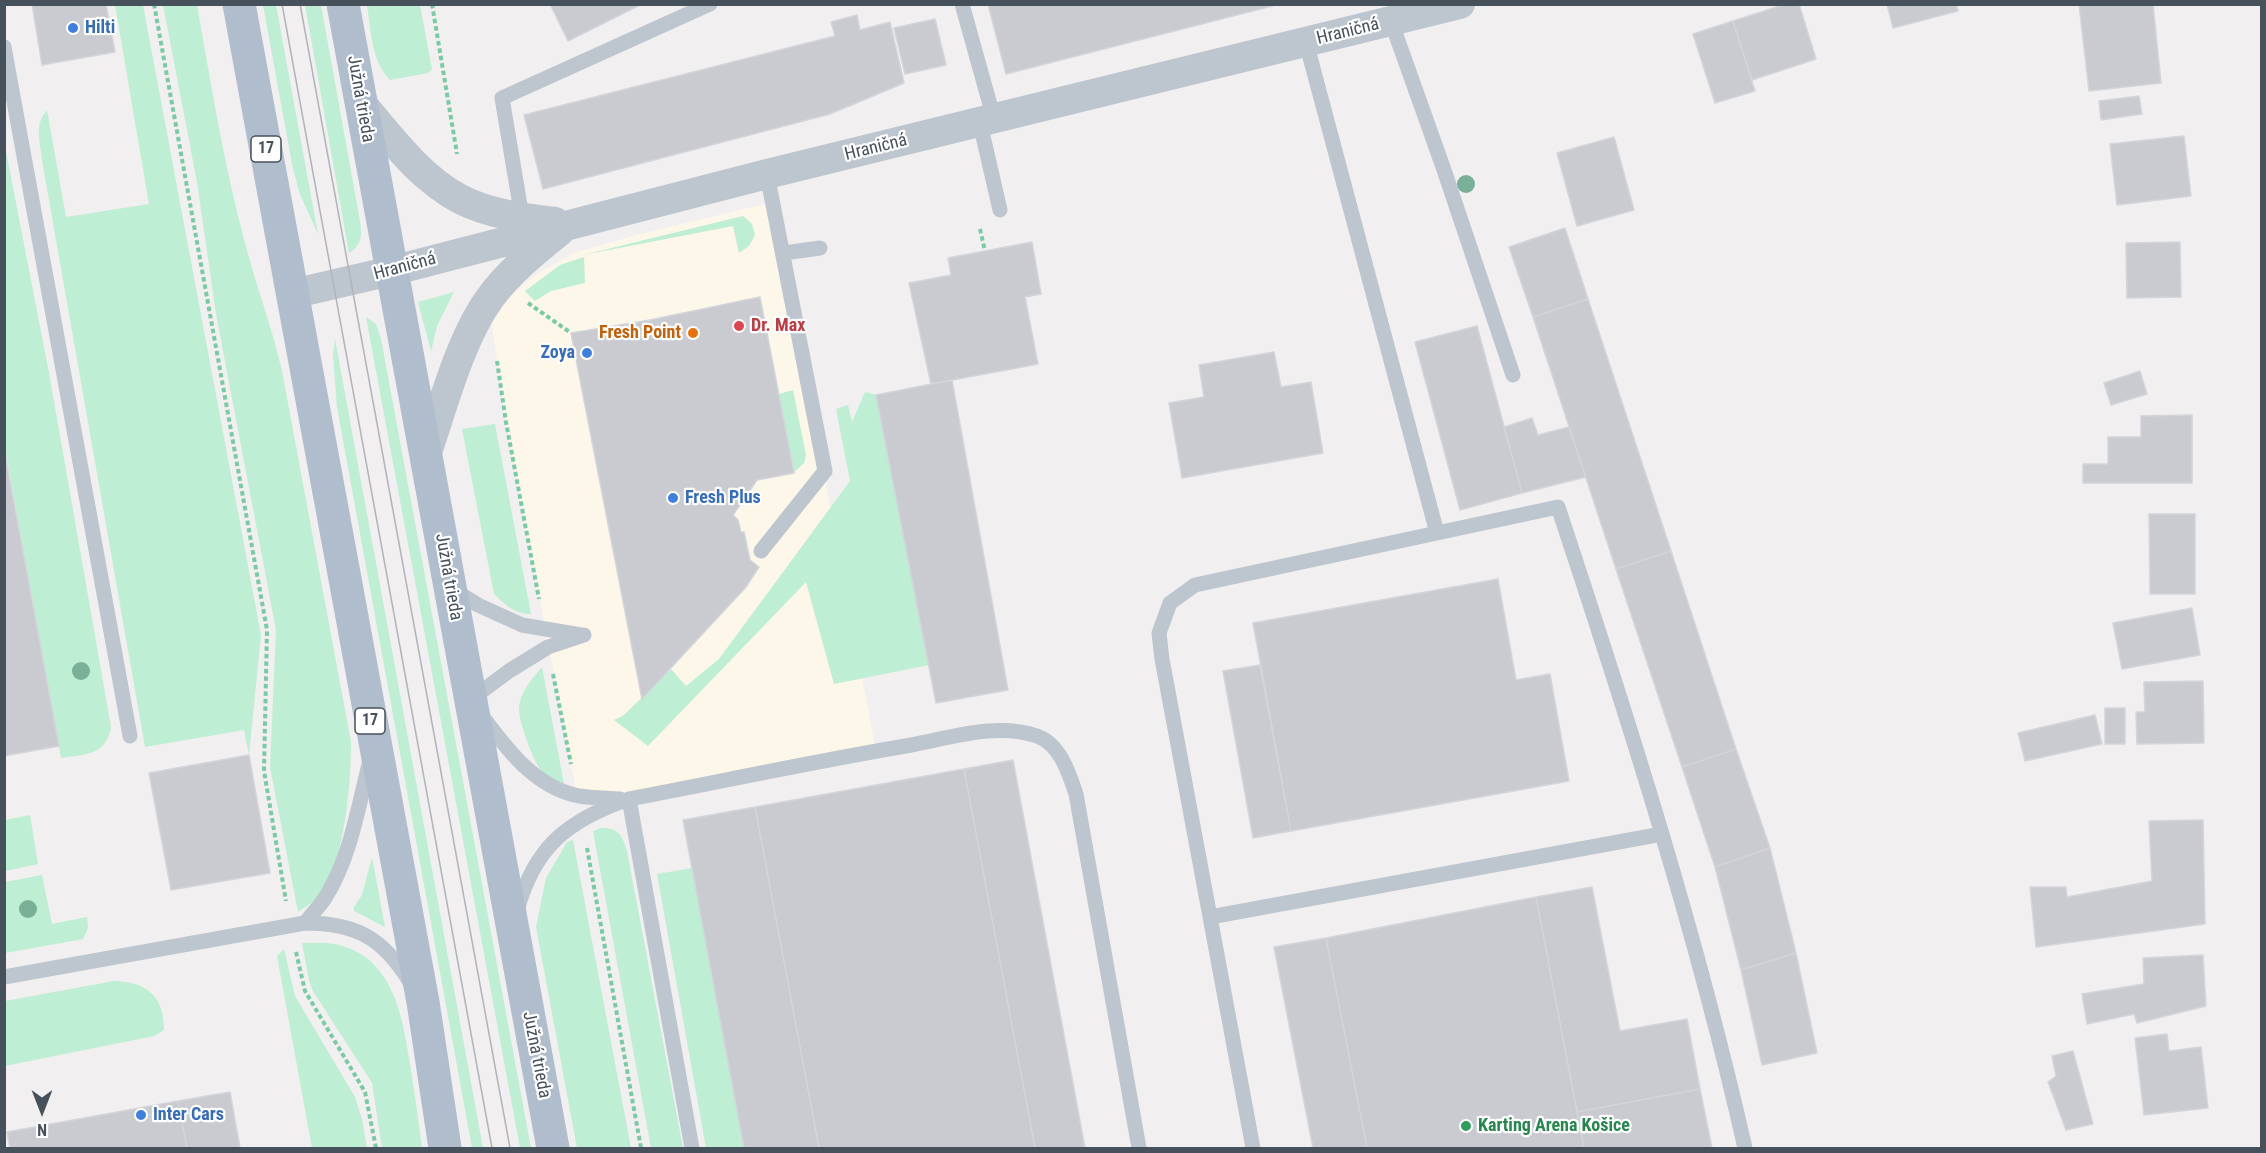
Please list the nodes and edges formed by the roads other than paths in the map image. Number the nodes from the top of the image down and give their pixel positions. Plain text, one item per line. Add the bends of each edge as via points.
1 (239, 4) edge
2 (343, 4) edge
3 (710, 4) edge
4 (962, 4) edge
5 (1460, 4) edge
6 (1391, 21) junction
7 (1306, 42) junction
8 (4, 47) edge
9 (361, 103) junction
10 (987, 121) junction
11 (767, 174) junction
12 (1000, 210) dead end
13 (522, 218) junction
14 (570, 224) junction
15 (819, 248) dead end
16 (784, 253) junction
17 (391, 271) junction
18 (292, 294) junction
19 (1513, 375) dead end
20 (426, 455) junction
21 (1437, 533) junction
22 (760, 551) dead end
23 (449, 587) junction
24 (470, 700) junction
25 (130, 736) dead end
26 (374, 744) junction
27 (629, 800) junction
28 (1662, 834) junction
29 (1210, 917) junction
30 (298, 924) junction
31 (512, 929) junction
32 (4, 977) edge
33 (423, 1002) junction
34 (444, 1149) edge
35 (553, 1149) edge
36 (692, 1149) edge
37 (1139, 1149) edge
38 (1253, 1149) edge
39 (1745, 1149) edge

1 - 18 main road, 17
2 - 9 main road, Južná trieda
3 - 13 lane via 502,98
4 - 10 lane
5 - 6 street, Hraničná
6 - 7 street, Hraničná
6 - 19 lane
7 - 10 street, Hraničná
7 - 21 lane
8 - 25 lane
9 - 13 street via 409,160 432,180 461,200
9 - 17 main road, Južná trieda
10 - 11 street, Hraničná
10 - 12 lane
11 - 14 street, Hraničná
11 - 16 lane
13 - 14 street
14 - 17 street, Hraničná
14 - 20 street via 519,264 489,299 464,350
15 - 16 lane
16 - 22 lane via 825,471
17 - 18 street, Hraničná
17 - 20 main road, Južná trieda
18 - 26 main road, 17
20 - 23 main road, Južná trieda
21 - 28 lane via 1558,507
21 - 29 lane via 1195,585 1170,603 1160,633 1162,659
23 - 24 main road, Južná trieda
23 - 24 lane via 522,625 584,635 548,647
24 - 27 lane via 512,754 543,780 577,796
24 - 31 main road, Južná trieda
26 - 30 lane via 347,850 337,874 325,898
26 - 33 main road, 17
27 - 31 lane via 581,819 550,846 524,887
27 - 36 lane
27 - 37 lane via 990,732 1012,730 1039,737 1058,752 1076,794
28 - 29 lane
28 - 39 lane
29 - 38 lane
30 - 32 lane
30 - 33 lane via 341,926 372,938 401,967
31 - 35 main road, Južná trieda
33 - 34 main road, 17

